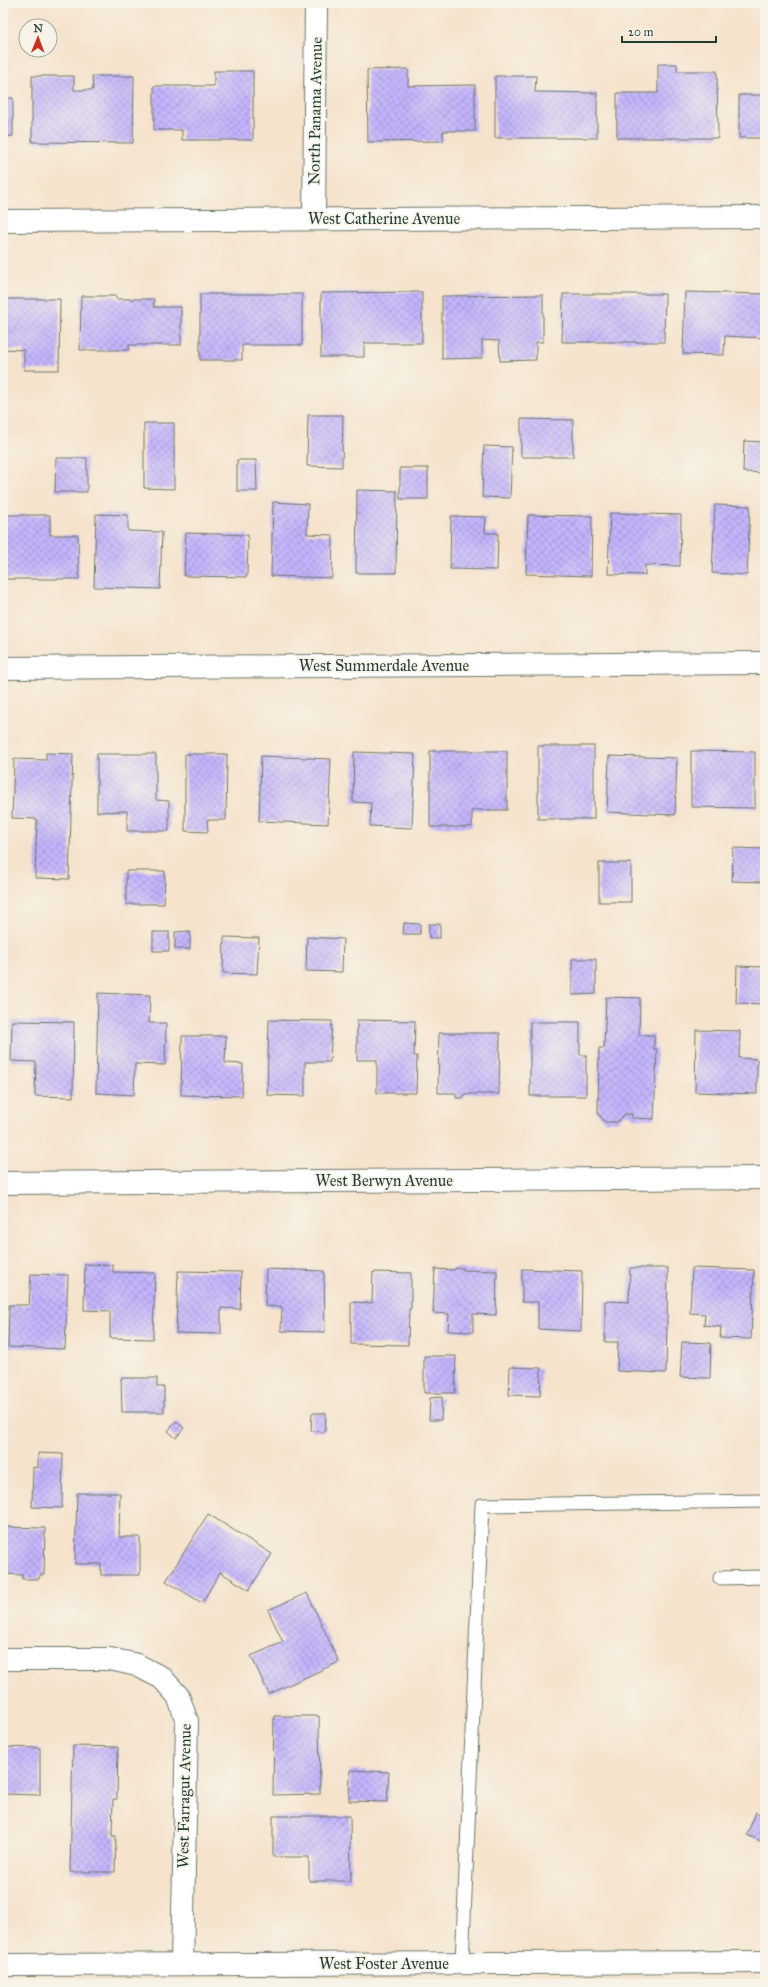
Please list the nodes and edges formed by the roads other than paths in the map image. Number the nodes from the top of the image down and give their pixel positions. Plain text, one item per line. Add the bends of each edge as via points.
1 (316, 3) edge
2 (765, 217) edge
3 (314, 219) junction
4 (3, 221) edge
5 (765, 663) edge
6 (3, 668) edge
7 (765, 1178) edge
8 (3, 1183) edge
9 (765, 1501) edge
10 (720, 1578) dead end
11 (765, 1578) edge
12 (3, 1659) edge
13 (765, 1962) edge
14 (462, 1963) junction
15 (182, 1964) junction
16 (3, 1965) edge

1 - 3 street, North Panama Avenue
2 - 3 street, West Catherine Avenue
3 - 4 street, West Catherine Avenue
5 - 6 street, West Summerdale Avenue
7 - 8 street, West Berwyn Avenue
9 - 14 lane via 482,1504
10 - 11 lane
12 - 15 street, West Farragut Avenue via 110,1659 137,1665 162,1678 178,1696 187,1721
13 - 14 street, West Foster Avenue
14 - 15 street, West Foster Avenue
15 - 16 street, West Foster Avenue

